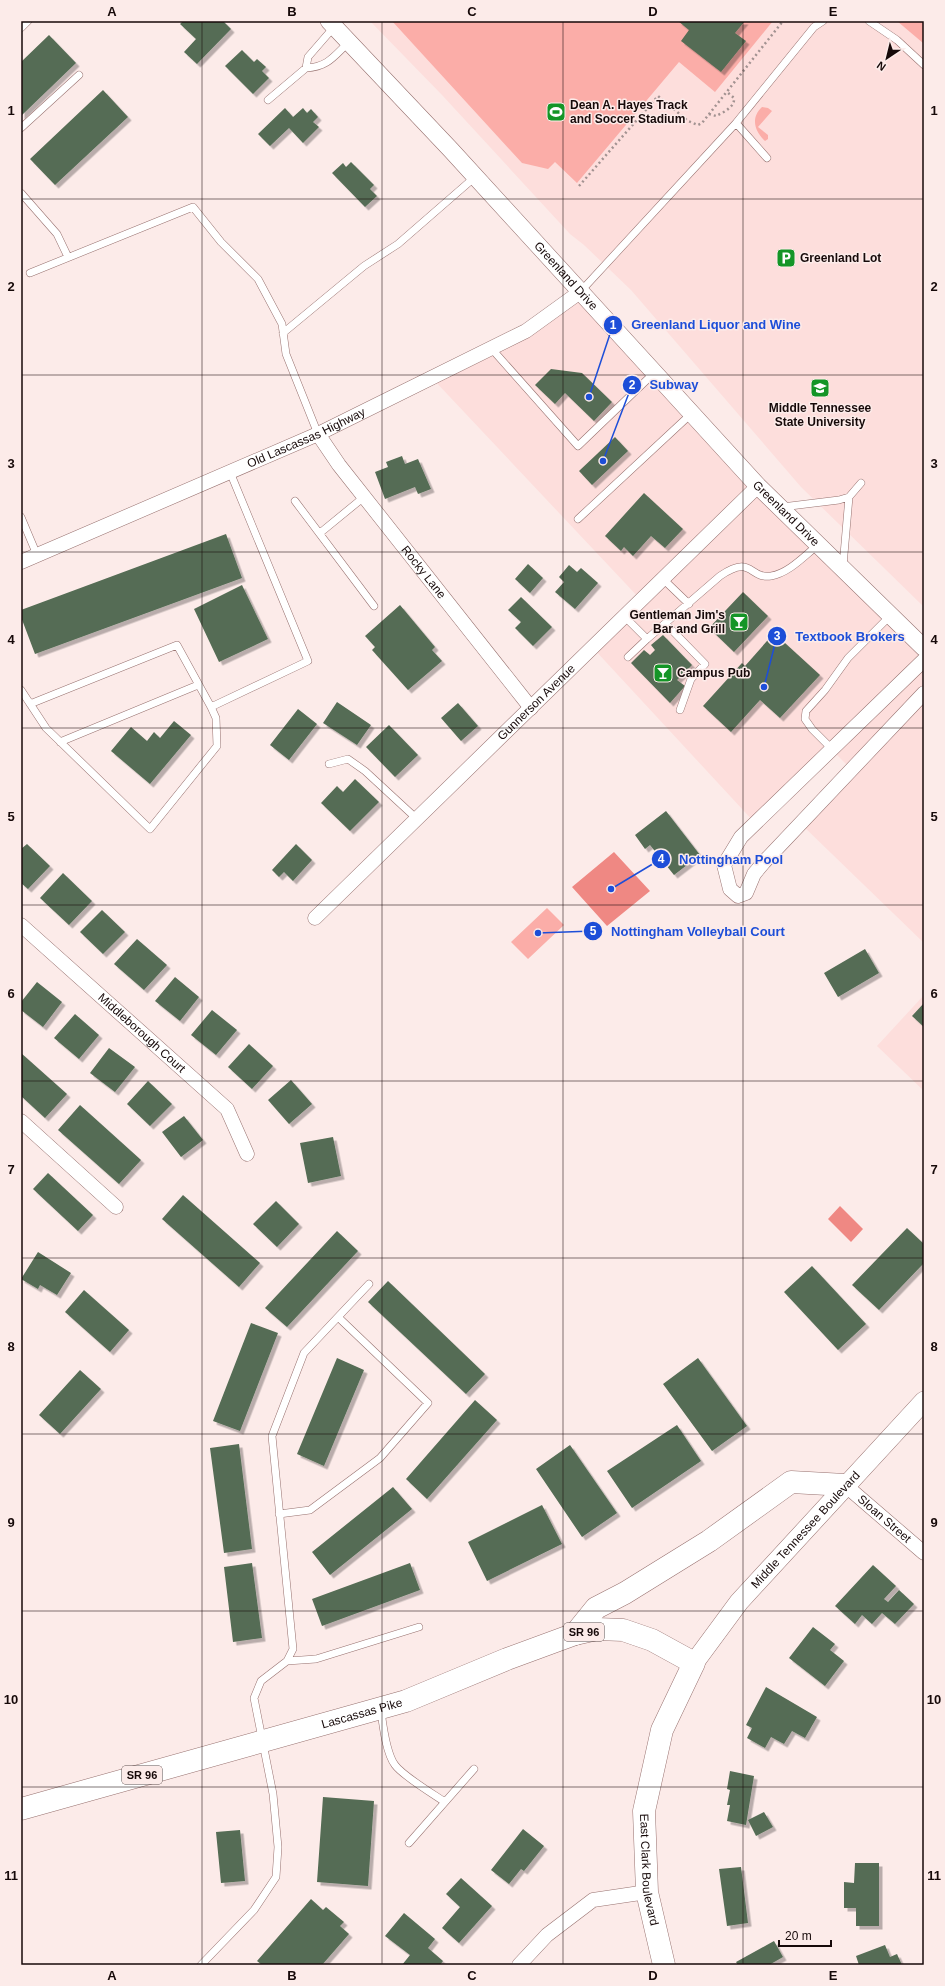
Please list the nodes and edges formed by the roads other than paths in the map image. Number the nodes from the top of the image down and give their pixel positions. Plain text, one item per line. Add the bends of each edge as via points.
1 (28, 21) edge
2 (823, 21) edge
3 (869, 21) edge
4 (332, 24) edge
5 (21, 28) edge
6 (349, 42) junction
7 (924, 65) edge
8 (306, 68) junction
9 (79, 75) dead end
10 (268, 100) dead end
11 (736, 123) junction
12 (21, 128) edge
13 (767, 158) dead end
14 (476, 177) junction
15 (21, 192) edge
16 (68, 257) junction
17 (30, 273) dead end
18 (580, 292) junction
19 (283, 333) junction
20 (492, 348) junction
21 (654, 373) junction
22 (691, 413) junction
23 (318, 434) junction
24 (230, 472) junction
25 (861, 483) dead end
26 (758, 486) junction
27 (364, 497) junction
28 (849, 497) junction
29 (295, 501) dead end
30 (780, 508) junction
31 (21, 518) edge
32 (578, 520) dead end
33 (320, 533) junction
34 (818, 545) junction
35 (37, 555) junction
36 (21, 562) edge
37 (842, 570) junction
38 (663, 579) junction
39 (689, 604) junction
40 (374, 606) dead end
41 (624, 616) junction
42 (890, 616) junction
43 (666, 624) junction
44 (647, 639) junction
45 (924, 648) edge
46 (628, 657) dead end
47 (924, 660) edge
48 (198, 685) junction
49 (21, 690) edge
50 (924, 693) edge
51 (30, 704) junction
52 (211, 707) junction
53 (531, 708) junction
54 (680, 710) dead end
55 (60, 742) junction
56 (832, 749) junction
57 (329, 764) dead end
58 (417, 819) junction
59 (315, 918) dead end
60 (21, 925) edge
61 (21, 1121) edge
62 (247, 1154) dead end
63 (116, 1207) dead end
64 (369, 1284) dead end
65 (338, 1317) junction
66 (924, 1401) edge
67 (845, 1485) junction
68 (279, 1514) junction
69 (924, 1553) edge
70 (419, 1627) dead end
71 (575, 1634) junction
72 (287, 1661) junction
73 (694, 1663) junction
74 (381, 1708) junction
75 (264, 1741) junction
76 (474, 1769) dead end
77 (445, 1802) junction
78 (21, 1809) edge
79 (409, 1843) dead end
80 (647, 1892) junction
81 (201, 1965) edge
82 (519, 1965) edge
83 (664, 1965) edge

1 - 5 lane
2 - 11 lane via 814,27
3 - 7 lane via 897,40
4 - 6 street, Greenland Drive
4 - 8 lane via 308,57
6 - 8 lane via 326,63 319,67
6 - 14 street, Greenland Drive
8 - 10 lane
9 - 12 lane
11 - 13 lane
11 - 18 lane
14 - 18 street, Greenland Drive
14 - 19 lane via 398,244 364,266
15 - 16 lane via 57,234
16 - 17 lane
16 - 19 lane via 193,207 221,242 258,279 282,324
18 - 20 street, Old Lascassas Highway via 526,331
18 - 21 street, Greenland Drive
19 - 23 lane via 286,354
20 - 21 lane via 578,446
20 - 23 street, Old Lascassas Highway
21 - 22 street, Greenland Drive
22 - 26 street, Greenland Drive
22 - 32 lane
23 - 24 street, Old Lascassas Highway
23 - 27 street, Rocky Lane
24 - 35 street, Old Lascassas Highway
24 - 52 lane via 308,661
25 - 28 lane
26 - 30 street, Greenland Drive
26 - 38 street, Gunnerson Avenue
27 - 33 lane
27 - 53 street, Rocky Lane
28 - 30 lane
28 - 37 lane
29 - 33 lane
30 - 34 street, Greenland Drive
31 - 35 lane
33 - 40 lane
34 - 37 street, Greenland Drive
34 - 39 lane via 785,572 770,576 738,566 720,576
35 - 36 street, Old Lascassas Highway
37 - 42 street, Greenland Drive
38 - 39 lane
38 - 41 street, Gunnerson Avenue
39 - 43 lane
41 - 44 lane
41 - 53 street, Gunnerson Avenue
42 - 45 street, Greenland Drive
42 - 56 lane via 848,658 826,690 806,712 805,719
43 - 44 lane
43 - 54 lane via 705,664 691,679
44 - 46 lane
47 - 56 street
48 - 51 lane via 177,645
48 - 52 lane
48 - 55 lane
49 - 51 lane
50 - 56 street via 764,862 754,874 746,893 738,896 730,889 724,865 741,837
51 - 55 lane via 46,728
52 - 55 lane via 216,718 217,746 150,829
53 - 58 street, Gunnerson Avenue
57 - 58 lane via 348,760 365,771
58 - 59 street, Gunnerson Avenue
60 - 62 street, Middleborough Court via 227,1109
61 - 63 street
64 - 65 lane
65 - 68 lane via 304,1353 272,1436
65 - 68 lane via 428,1403 380,1458 310,1510
66 - 67 main road, Middle Tennessee Boulevard
67 - 69 street, Sloan Street
67 - 71 main road via 791,1482 709,1541 596,1608
67 - 73 main road, Middle Tennessee Boulevard via 739,1602
68 - 72 lane via 293,1649
70 - 72 lane via 316,1659
71 - 73 main road, Lascassas Pike / SR 96 via 596,1629 623,1630 652,1640
71 - 74 main road, Lascassas Pike / SR 96 via 406,1701
72 - 75 lane via 261,1681 254,1698
73 - 80 main road, East Clark Boulevard via 662,1730 644,1811
74 - 75 main road, Lascassas Pike / SR 96
74 - 77 lane via 384,1736 395,1765
75 - 78 main road, Lascassas Pike / SR 96
75 - 81 lane via 278,1847 276,1877 254,1910
76 - 77 lane
77 - 79 lane
80 - 82 street via 593,1900 546,1935
80 - 83 main road, East Clark Boulevard

